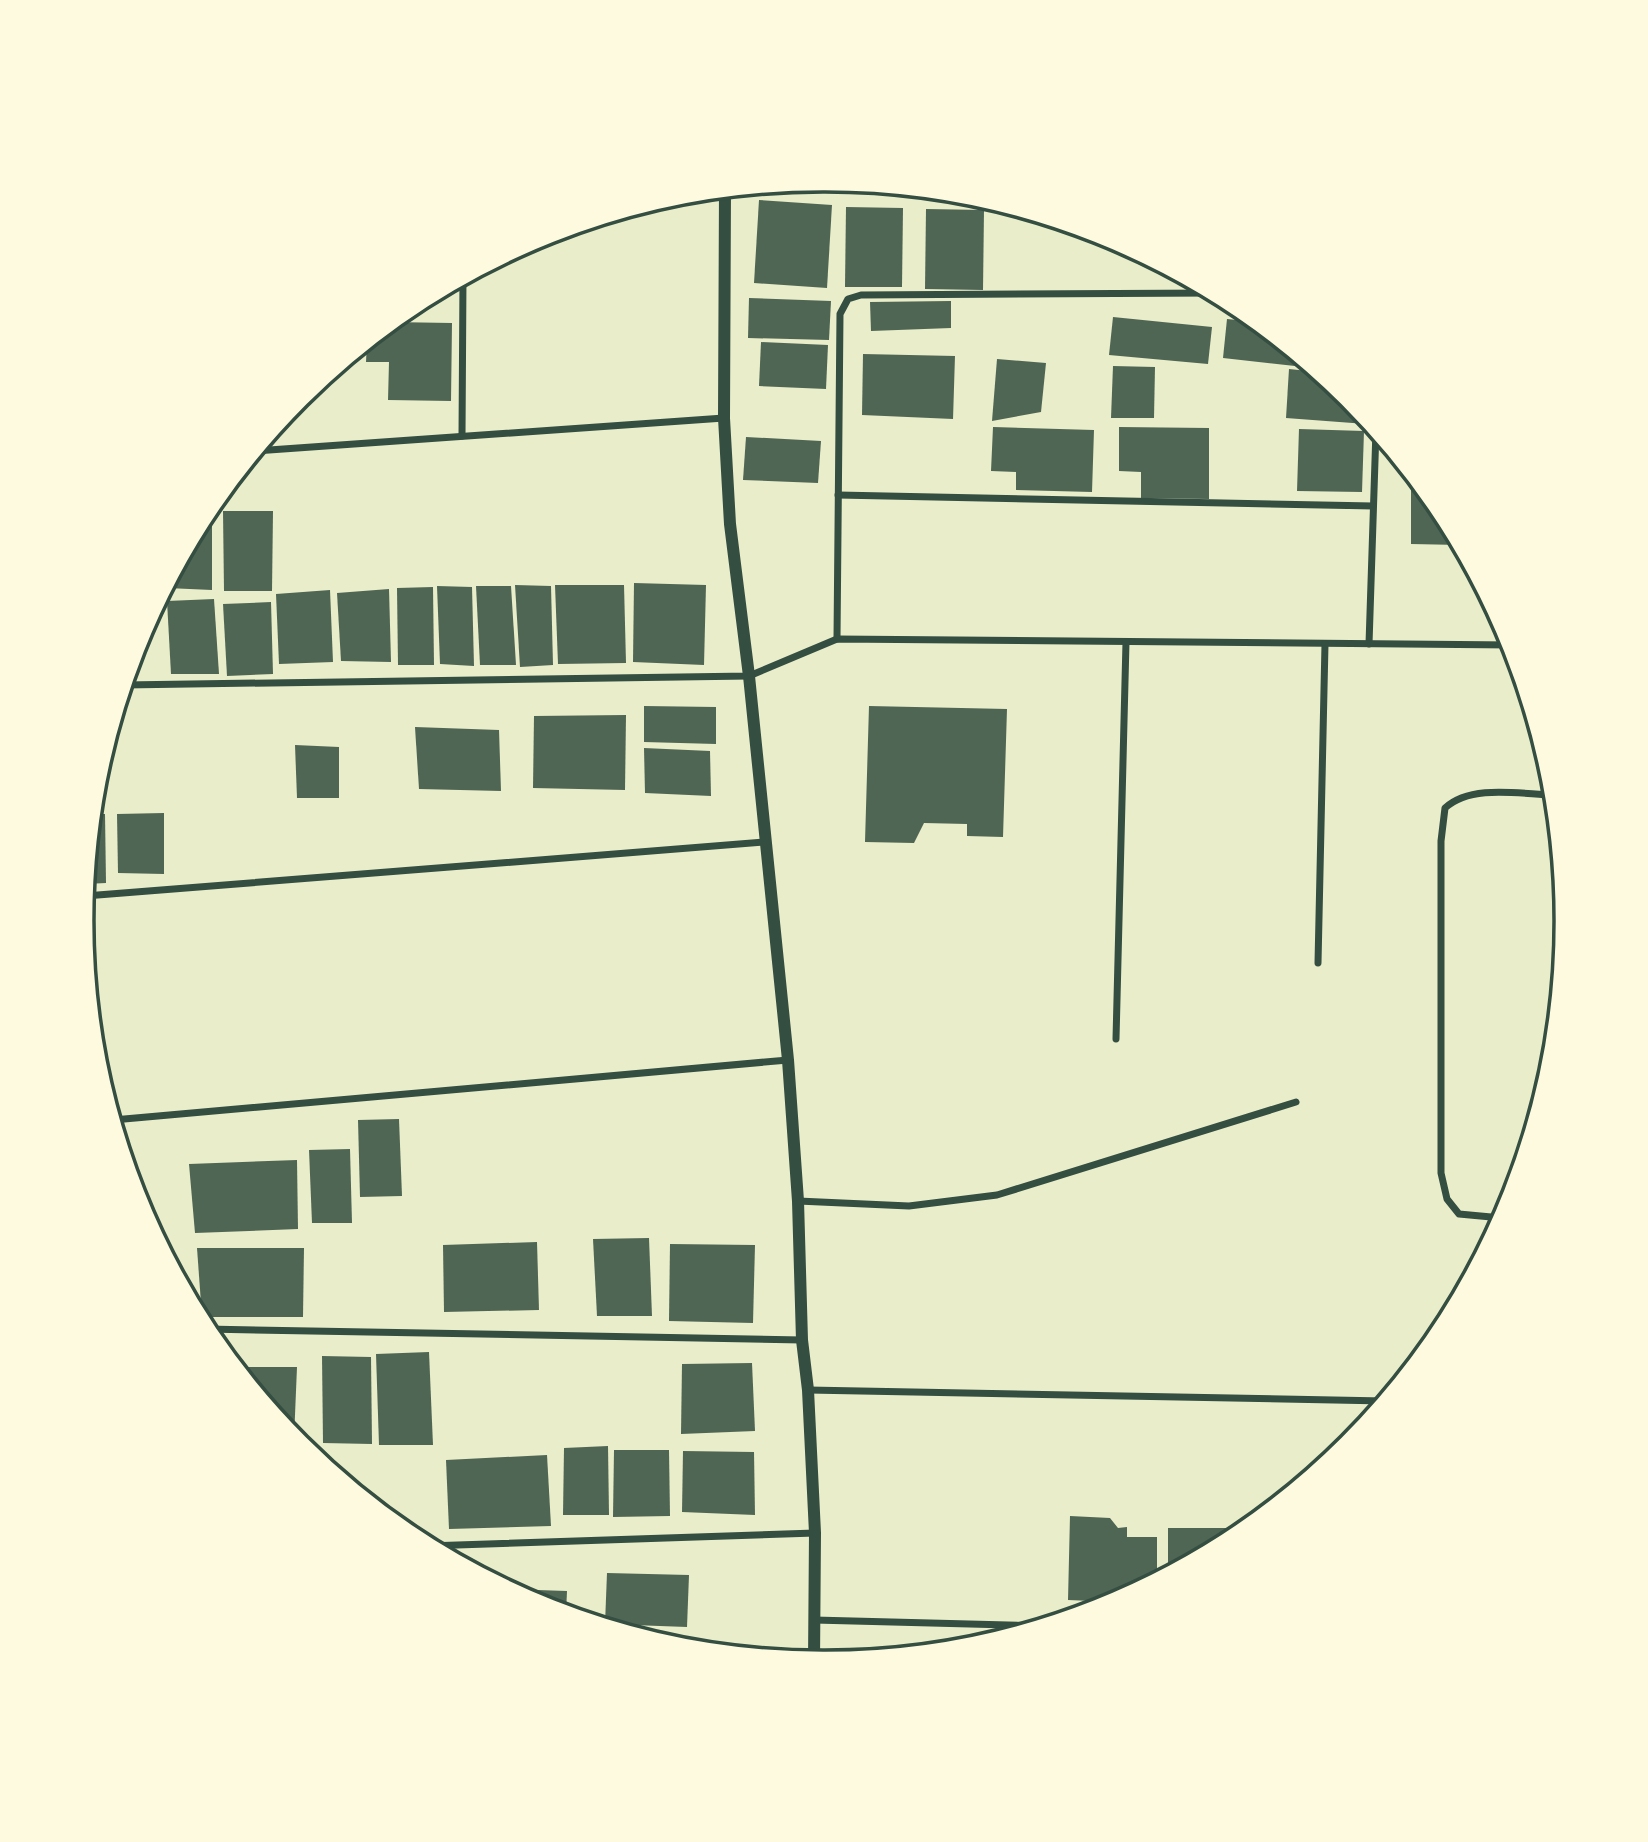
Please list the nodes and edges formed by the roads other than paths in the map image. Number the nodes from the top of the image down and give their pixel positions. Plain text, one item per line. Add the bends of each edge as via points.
1 (725, 199) edge
2 (463, 287) edge
3 (1196, 293) edge
4 (724, 418) junction
5 (462, 436) junction
6 (1375, 444) edge
7 (268, 450) edge
8 (838, 495) junction
9 (1373, 506) junction
10 (837, 639) junction
11 (1126, 642) junction
12 (1325, 643) junction
13 (1369, 644) junction
14 (1499, 645) edge
15 (749, 676) junction
16 (134, 685) edge
17 (1542, 795) edge
18 (765, 842) junction
19 (95, 895) edge
20 (1318, 963) dead end
21 (1116, 1039) dead end
22 (788, 1060) junction
23 (1296, 1102) dead end
24 (122, 1119) edge
25 (798, 1201) junction
26 (1490, 1217) edge
27 (219, 1329) edge
28 (802, 1340) junction
29 (808, 1390) junction
30 (1373, 1401) edge
31 (815, 1532) junction
32 (447, 1545) edge
33 (814, 1620) junction
34 (1015, 1625) edge
35 (814, 1650) edge

1 - 4 street
2 - 5 street
3 - 8 street via 862,295 848,299 839,314
4 - 5 street
4 - 15 street via 730,524
5 - 7 street
6 - 9 street
8 - 9 street
8 - 10 street
9 - 13 street
10 - 11 street
10 - 15 street
11 - 12 street
11 - 21 street
12 - 13 street
12 - 20 street
13 - 14 street
15 - 16 street
15 - 18 street
17 - 26 street via 1483,793 1455,799 1445,808 1443,819 1441,1172 1447,1199 1459,1214
18 - 19 street
18 - 22 street
22 - 24 street
22 - 25 street
23 - 25 street via 997,1195 909,1206
25 - 28 street
27 - 28 street
28 - 29 street
29 - 30 street
29 - 31 street
31 - 32 street
31 - 33 street
33 - 34 street
33 - 35 street

